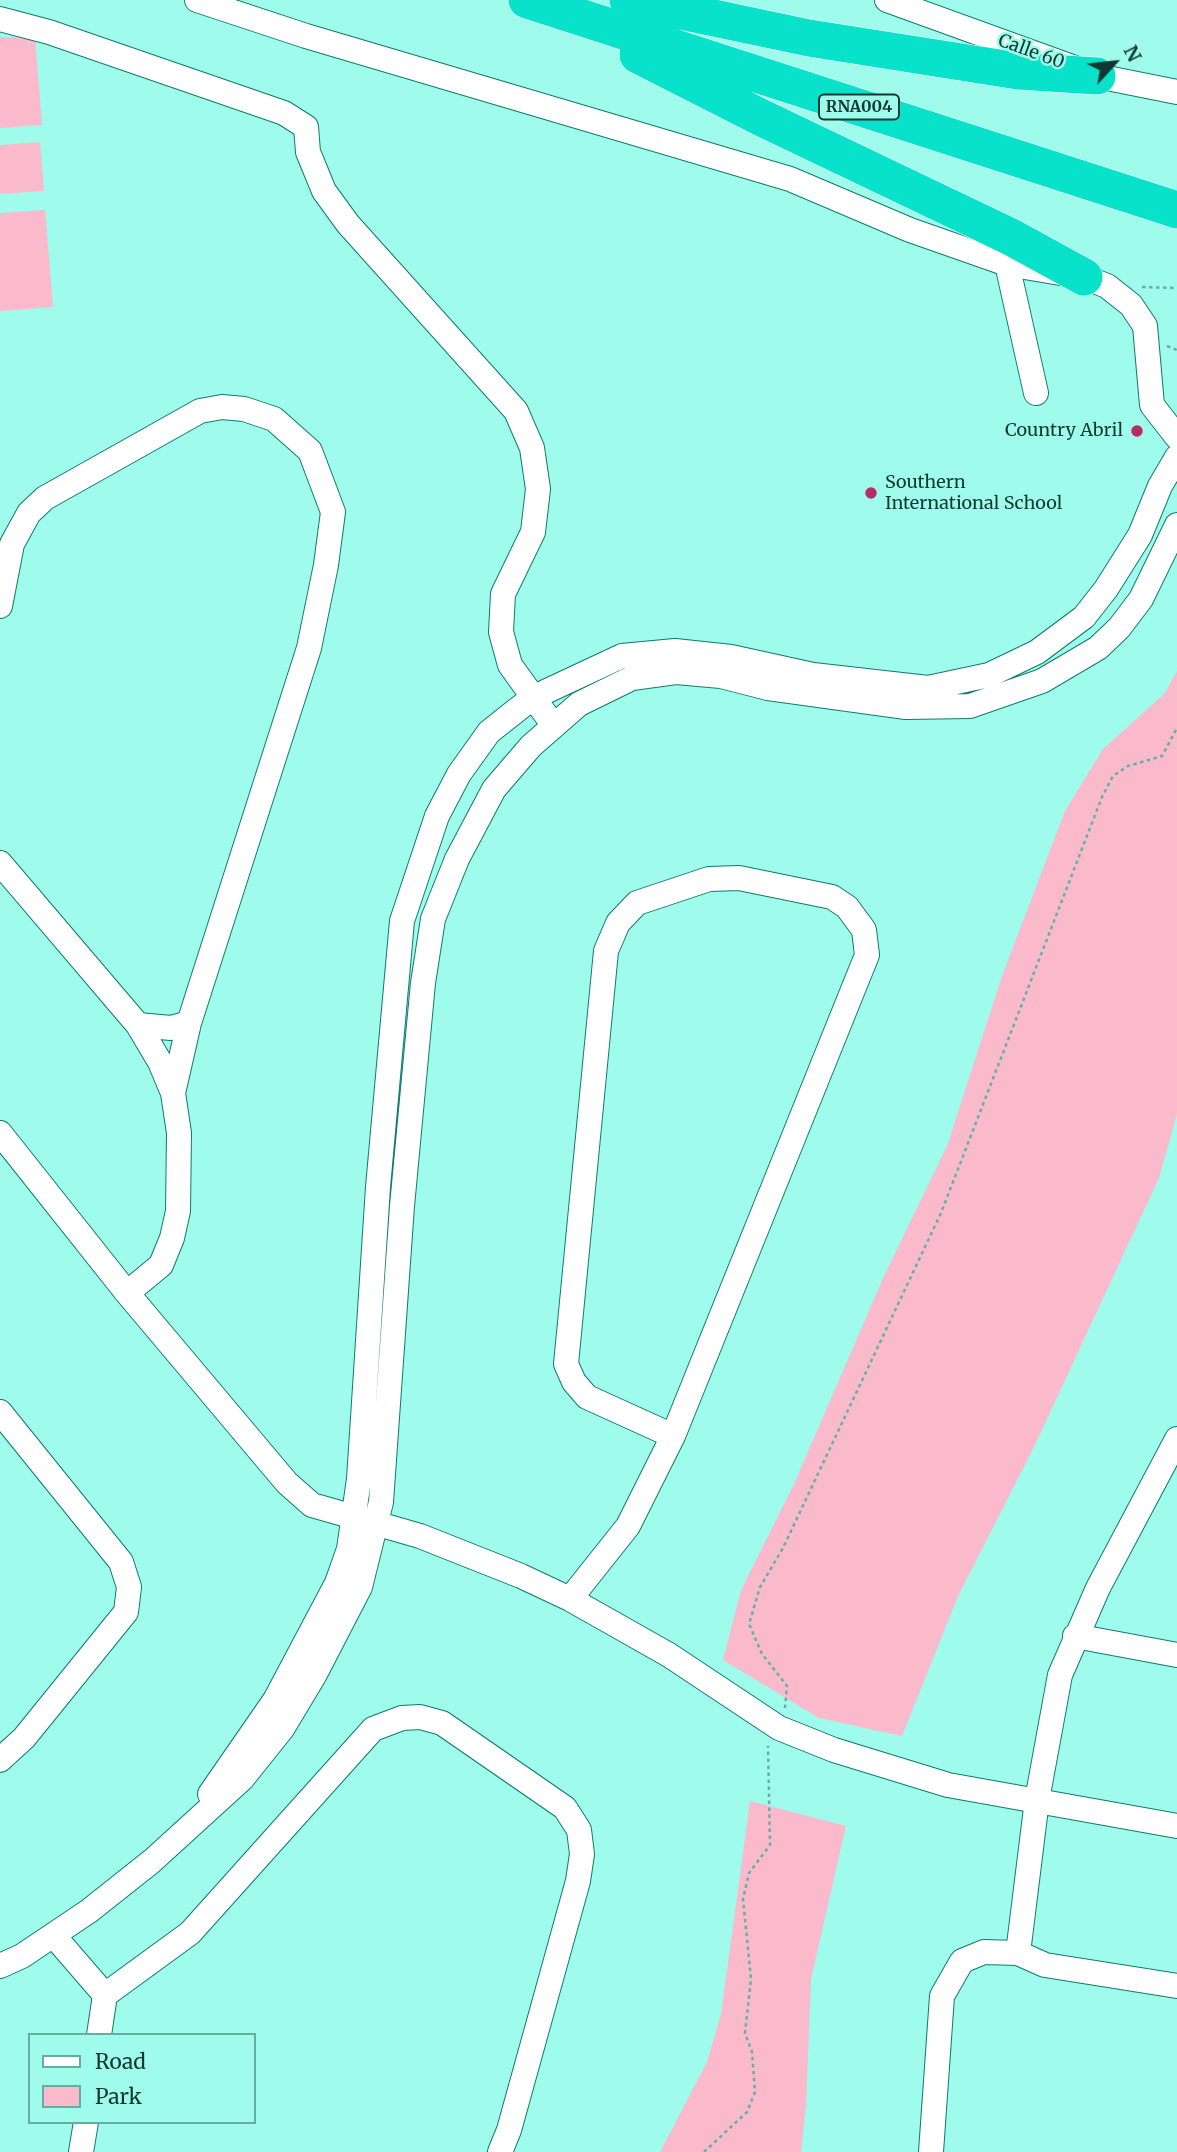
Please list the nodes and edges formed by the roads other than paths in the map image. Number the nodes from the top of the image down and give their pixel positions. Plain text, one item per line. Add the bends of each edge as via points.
1 (197, 0) edge
2 (608, 0) edge
3 (628, 0) edge
4 (887, 0) edge
5 (534, 2) edge
6 (0, 19) edge
7 (993, 52) junction
8 (1097, 76) joint
9 (1177, 92) edge
10 (1177, 184) edge
11 (1177, 210) edge
12 (1009, 251) junction
13 (1084, 277) joint
14 (1036, 393) dead end
15 (1177, 436) edge
16 (1177, 457) edge
17 (1140, 535) junction
18 (1174, 535) edge
19 (0, 606) edge
20 (532, 698) junction
21 (554, 726) junction
22 (0, 863) edge
23 (188, 1023) junction
24 (138, 1025) junction
25 (173, 1093) junction
26 (0, 1133) edge
27 (127, 1293) junction
28 (0, 1412) edge
29 (673, 1436) junction
30 (1177, 1438) edge
31 (366, 1520) junction
32 (570, 1599) junction
33 (1075, 1636) junction
34 (1177, 1655) edge
35 (0, 1760) edge
36 (1037, 1800) junction
37 (1177, 1826) edge
38 (54, 1936) junction
39 (1018, 1953) junction
40 (0, 1966) edge
41 (1177, 1986) edge
42 (105, 1996) junction
43 (99, 2033) edge
44 (86, 2124) edge
45 (81, 2152) edge
46 (500, 2152) edge
47 (931, 2152) edge

1 - 12 street via 790,179 910,230
2 - 10 highway, RNA004
3 - 7 highway via 809,38
4 - 7 street, Calle 60
5 - 11 highway, RNA004
5 - 12 highway
6 - 20 street via 284,113 306,127 308,152 324,191 348,224 516,411 532,449 538,489 533,533 503,594 501,632 510,665
7 - 8 highway
8 - 9 street
12 - 13 highway
12 - 14 street
13 - 15 street via 1120,295 1139,315 1148,338 1153,405
16 - 17 street
17 - 18 street
17 - 20 street via 1084,617 1037,652 989,675 928,688 813,675 731,657 675,651 622,656
18 - 21 street via 1141,599 1098,648 1042,681 970,706 906,707 676,672 622,682 579,704
19 - 23 street via 12,544 29,513 46,498 200,411 222,407 274,419 310,451 333,512 309,648
20 - 21 street
20 - 31 street via 489,732 460,775 437,816 402,921 378,1187
21 - 31 street via 494,789 457,859 433,919
22 - 24 street
23 - 24 street via 172,1028
23 - 25 street
24 - 25 street
25 - 27 street via 179,1133 178,1211 172,1238 161,1265
26 - 27 street
27 - 31 street via 287,1483 313,1504
28 - 35 street via 121,1562 129,1587 126,1612 24,1738
29 - 29 street via 867,955 864,930 847,907 832,897 738,878 709,879 637,902 618,923 606,951 566,1364 587,1397
29 - 32 street via 628,1526
30 - 33 street
31 - 32 street via 468,1554
31 - 38 street via 360,1587 282,1729 242,1779 181,1835
32 - 36 street via 669,1655 779,1728 948,1785
33 - 34 street
33 - 36 street via 1060,1675
36 - 37 street
36 - 39 street
38 - 40 street
38 - 42 street
39 - 41 street via 1045,1965
39 - 47 street via 984,1952 962,1961 942,1996
42 - 43 street
42 - 46 street via 190,1933 373,1730 402,1718 442,1723 565,1808 579,1830 579,1881
44 - 45 street

